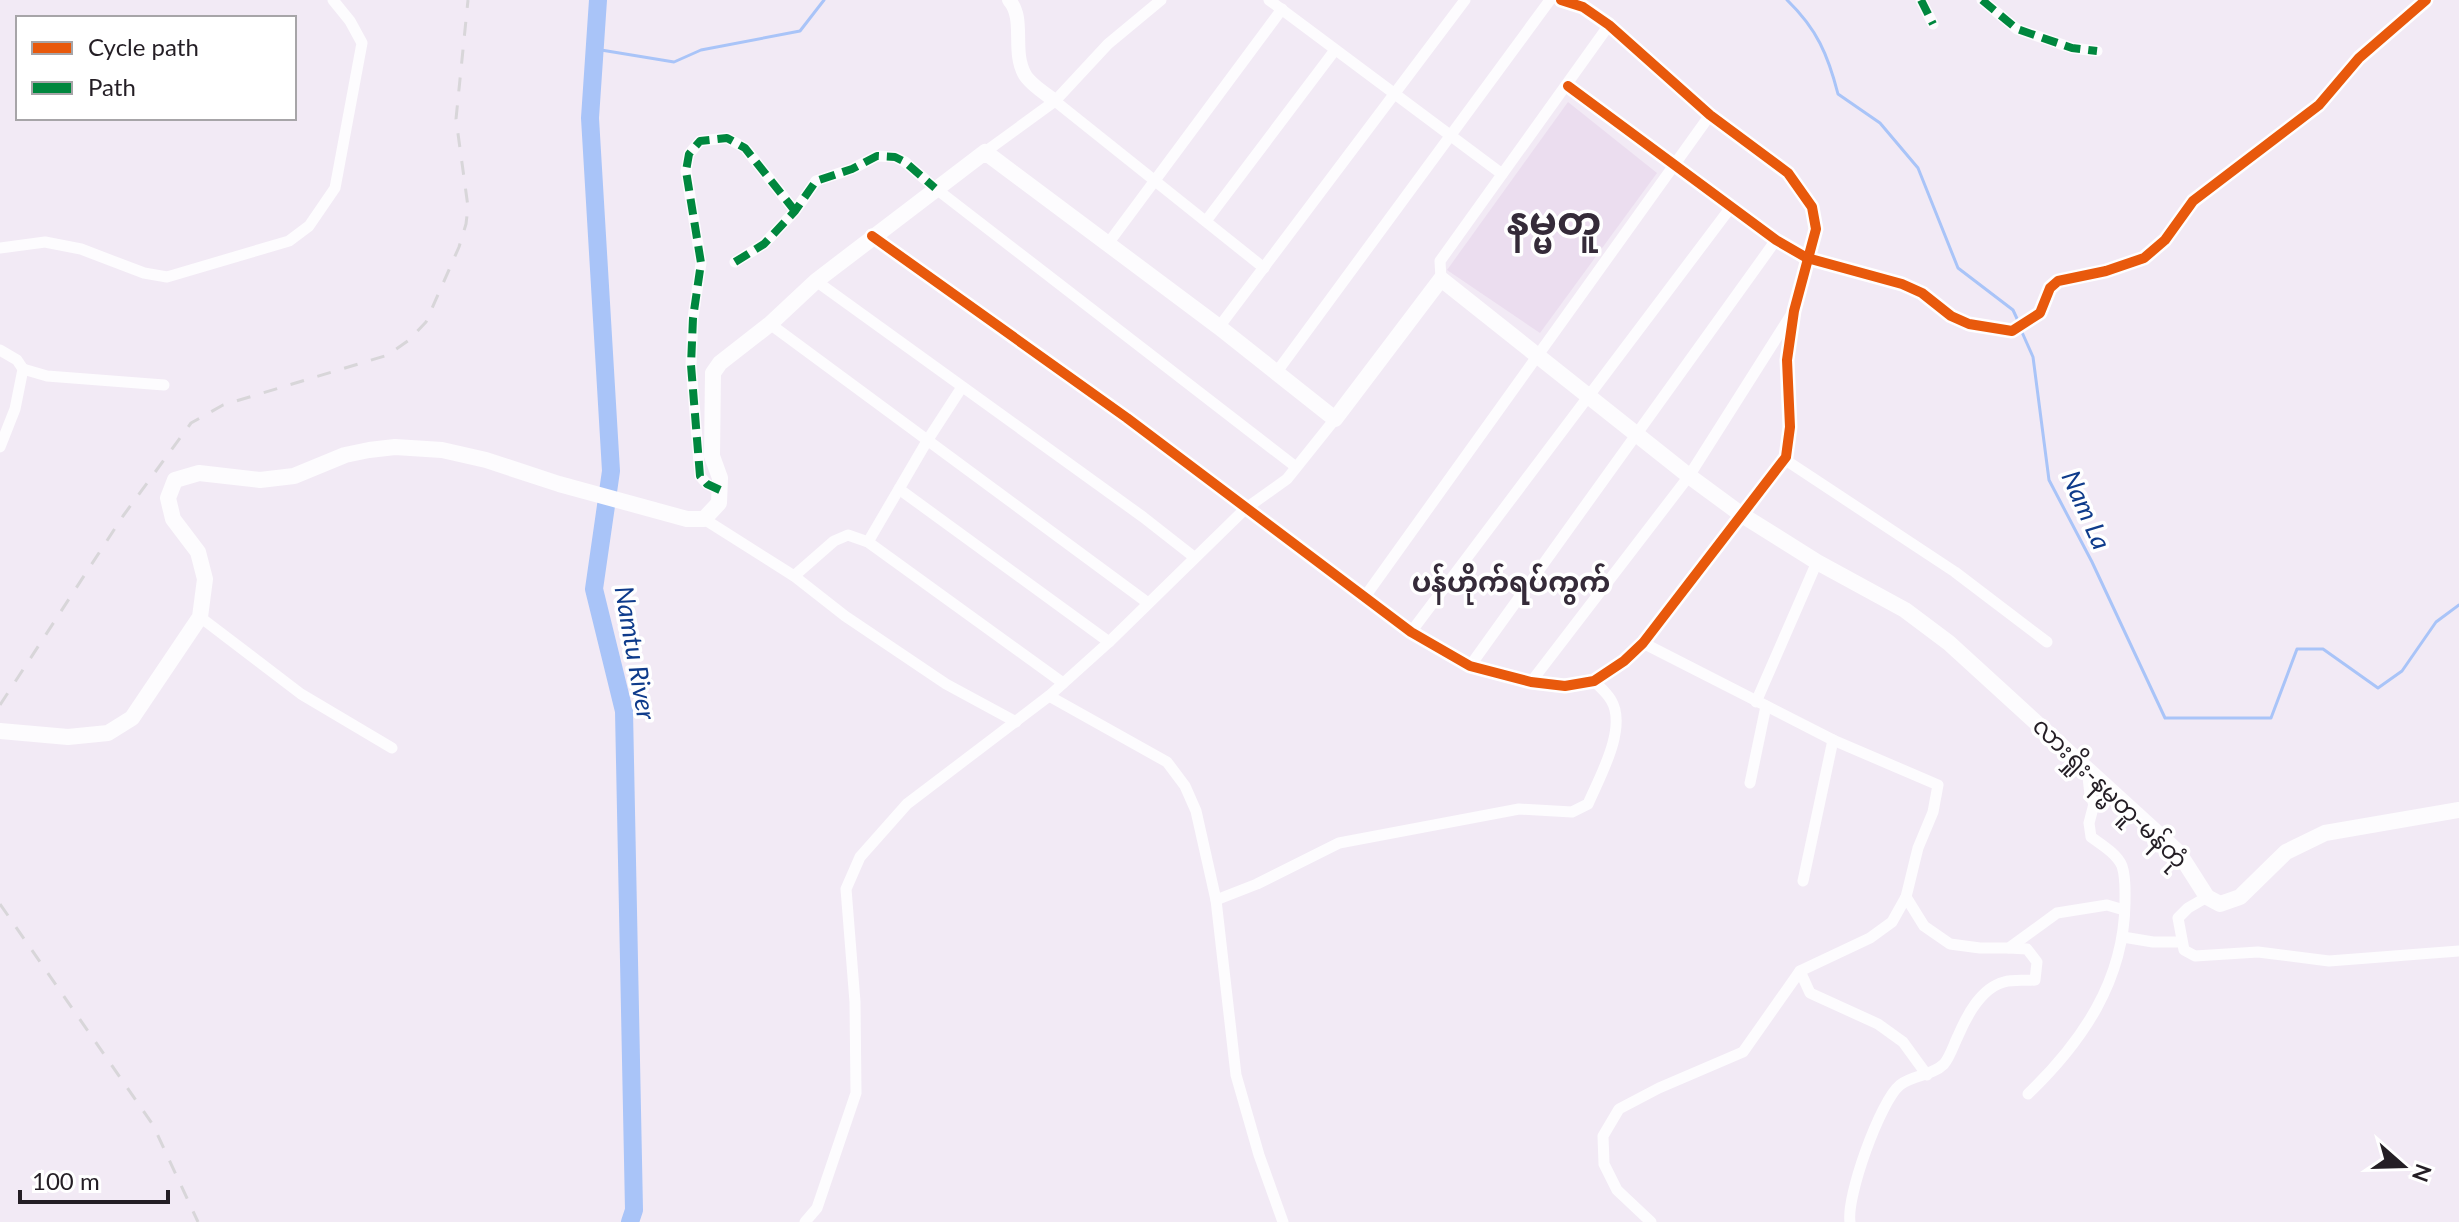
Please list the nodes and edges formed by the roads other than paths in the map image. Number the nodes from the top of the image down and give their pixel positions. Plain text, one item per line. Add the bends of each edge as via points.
1 (333, 0) edge
2 (1009, 0) edge
3 (1161, 0) edge
4 (1269, 0) edge
5 (1465, 0) edge
6 (1550, 0) edge
7 (1561, 0) edge
8 (1921, 0) edge
9 (1982, 0) edge
10 (2426, 0) edge
11 (1282, 9) junction
12 (1933, 24) dead end
13 (1609, 25) junction
14 (1335, 50) junction
15 (2097, 51) dead end
16 (1568, 86) junction
17 (1395, 93) junction
18 (1055, 101) junction
19 (1710, 115) junction
20 (1451, 135) junction
21 (985, 152) junction
22 (1674, 165) junction
23 (1502, 174) junction
24 (1155, 181) junction
25 (935, 188) junction
26 (1731, 207) junction
27 (795, 211) junction
28 (1206, 221) junction
29 (872, 236) junction
30 (1776, 240) junction
31 (1107, 245) junction
32 (0, 248) edge
33 (1807, 258) junction
34 (735, 262) dead end
35 (1264, 268) junction
36 (1441, 279) junction
37 (816, 281) junction
38 (1794, 311) junction
39 (770, 324) junction
40 (1219, 327) junction
41 (0, 350) edge
42 (1537, 357) junction
43 (23, 369) junction
44 (1276, 373) junction
45 (164, 385) dead end
46 (962, 387) junction
47 (1588, 397) junction
48 (1335, 419) junction
49 (1637, 435) junction
50 (927, 441) junction
51 (0, 447) edge
52 (1784, 459) junction
53 (1296, 467) junction
54 (1689, 476) junction
55 (899, 489) junction
56 (720, 490) junction
57 (1245, 509) junction
58 (1742, 515) junction
59 (695, 519) junction
60 (868, 542) junction
61 (1194, 557) junction
62 (1817, 562) junction
63 (794, 576) junction
64 (1364, 598) junction
65 (1148, 603) junction
66 (200, 617) junction
67 (1411, 632) junction
68 (1109, 642) junction
69 (2047, 642) dead end
70 (1643, 643) junction
71 (1470, 666) junction
72 (1594, 681) junction
73 (1531, 682) junction
74 (1063, 683) junction
75 (1049, 696) junction
76 (1761, 704) junction
77 (1016, 722) junction
78 (0, 731) edge
79 (1833, 740) junction
80 (392, 748) dead end
81 (2087, 768) junction
82 (1750, 783) dead end
83 (2459, 810) edge
84 (1803, 881) dead end
85 (1906, 897) junction
86 (2207, 897) junction
87 (1216, 900) junction
88 (2124, 910) junction
89 (2123, 937) junction
90 (2182, 942) junction
91 (2009, 948) junction
92 (2459, 951) edge
93 (1800, 971) junction
94 (1927, 1075) junction
95 (2028, 1094) dead end
96 (805, 1222) edge
97 (1283, 1222) edge
98 (1651, 1222) edge
99 (1850, 1222) edge

1 - 32 street via 362,43 335,188 299,234 167,277 45,242
2 - 18 street via 1019,24 1016,45 1025,76
3 - 18 street via 1108,44
4 - 11 street
5 - 17 street
6 - 20 street
7 - 13 street
8 - 12 street
9 - 15 street via 2017,29
10 - 33 street via 2359,58 2319,105 2193,201 2165,240 2144,258 2058,281 2040,313 2014,330 1969,324 1902,284
11 - 14 street
11 - 24 street
13 - 16 street
13 - 19 street
14 - 17 street
14 - 28 street
16 - 22 street
16 - 23 street
17 - 20 street
17 - 35 street
18 - 21 street
18 - 24 street
19 - 22 street
19 - 33 street via 1788,173 1812,207 1816,229
20 - 23 street
20 - 44 street
21 - 25 main road
21 - 31 main road
22 - 26 street
22 - 42 street
23 - 36 street via 1440,261
24 - 28 street
24 - 31 street
25 - 27 street via 905,162 877,156 816,181
25 - 29 main road
25 - 53 street
26 - 30 street
26 - 47 street
27 - 34 street via 764,244
27 - 56 street via 745,148 727,138 700,141 689,154 686,171 701,263 691,365 697,456 700,476
28 - 35 street
29 - 37 main road
29 - 57 street
30 - 33 street
30 - 49 street
31 - 40 main road
33 - 38 street
35 - 40 street
36 - 42 main road, လားရှိုး-နမ္မတူ-မန်တုံ
36 - 48 main road
37 - 39 main road
37 - 46 street
38 - 52 street
38 - 54 street
39 - 50 street
39 - 56 main road via 713,373 712,456
40 - 44 main road
41 - 43 street
42 - 47 main road, လားရှိုး-နမ္မတူ-မန်တုံ
42 - 64 street
43 - 45 street via 47,376
43 - 51 street
44 - 48 main road
46 - 50 street
46 - 61 street
47 - 49 main road, လားရှိုး-နမ္မတူ-မန်တုံ
47 - 67 street
48 - 53 street
49 - 54 main road, လားရှိုး-နမ္မတူ-မန်တုံ
49 - 71 street
50 - 55 street
50 - 65 street
52 - 58 street
52 - 69 street via 1955,572
53 - 57 street
54 - 58 main road, လားရှိုး-နမ္မတူ-မန်တုံ
54 - 73 street
55 - 60 street
55 - 68 street
56 - 59 main road via 719,503
57 - 61 street
57 - 64 street
58 - 62 main road, လားရှိုး-နမ္မတူ-မန်တုံ
58 - 70 street
59 - 63 street
59 - 66 main road via 442,450 395,447 345,455 294,476 260,480 199,473 175,480 168,498 173,519 198,552 205,579
60 - 63 street via 841,538
60 - 74 street
61 - 65 street
62 - 76 street
62 - 81 main road, လားရှိုး-နမ္မတူ-မန်တုံ via 1905,610 1949,643
63 - 77 street via 946,684
64 - 67 street
65 - 68 street
66 - 78 main road via 132,718 108,733 68,737
66 - 80 street via 301,694
67 - 71 street
68 - 74 street
70 - 72 street
70 - 76 street
71 - 73 street
72 - 73 street via 1565,686
72 - 87 street via 1613,703 1616,721 1614,741 1588,804 1572,812 1519,809 1339,843
74 - 75 street
75 - 77 street
75 - 87 street via 1167,762 1196,811
76 - 79 street
76 - 82 street
77 - 96 street via 907,804 860,857 846,889 856,1093 817,1208
79 - 84 street
79 - 85 street via 1938,785
81 - 86 main road, လားရှိုး-နမ္မတူ-မန်တုံ via 2179,853
81 - 88 street via 2094,804 2091,837 2121,864
83 - 86 main road via 2325,833 2286,852 2240,897 2220,904
85 - 91 street via 1924,926 1950,944
85 - 93 street via 1892,922 1870,938
86 - 90 street via 2178,918
87 - 97 street via 1236,1075
88 - 89 street
88 - 91 street via 2107,905 2057,913
89 - 90 street
89 - 95 street via 2090,1020 2061,1062
90 - 92 street via 2195,956 2258,952 2329,961
91 - 94 street via 2027,949 2037,962 2035,980 2003,982 1983,993 1945,1063
93 - 94 street via 1810,993 1878,1024 1903,1042
93 - 98 street via 1743,1052 1619,1109 1603,1136 1604,1164 1617,1190
94 - 99 street via 1900,1085 1886,1107 1851,1195

